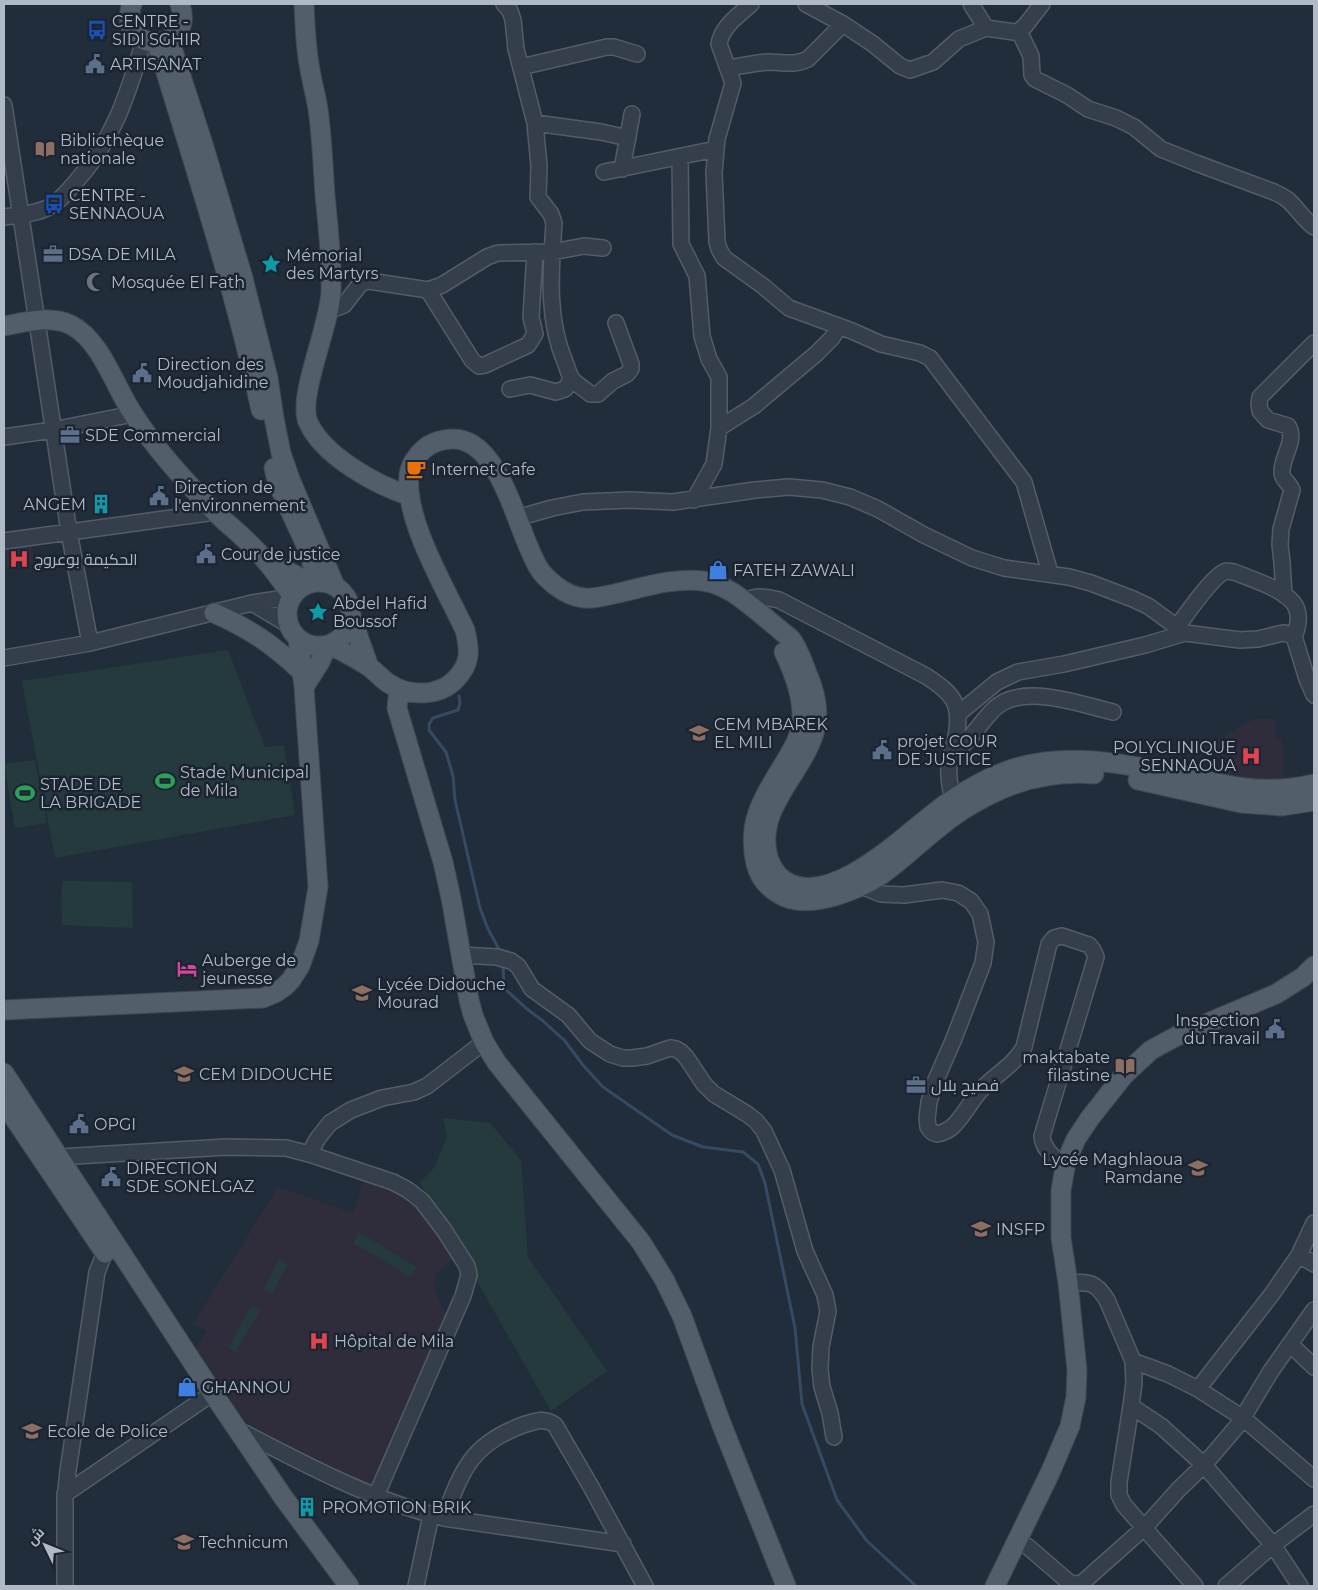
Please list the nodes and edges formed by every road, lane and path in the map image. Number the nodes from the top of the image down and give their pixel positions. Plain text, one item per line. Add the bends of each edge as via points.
1 (132, 4) edge
2 (180, 4) edge
3 (304, 4) edge
4 (504, 4) edge
5 (751, 4) edge
6 (806, 4) edge
7 (971, 4) edge
8 (1042, 4) edge
9 (843, 24) junction
10 (986, 28) junction
11 (1019, 31) junction
12 (157, 41) junction
13 (637, 54) dead end
14 (521, 67) junction
15 (728, 68) junction
16 (4, 109) edge
17 (632, 114) dead end
18 (534, 123) junction
19 (628, 138) junction
20 (716, 149) junction
21 (680, 157) junction
22 (622, 169) junction
23 (604, 172) dead end
24 (20, 214) junction
25 (4, 217) edge
26 (1314, 227) edge
27 (603, 248) dead end
28 (535, 252) junction
29 (552, 252) junction
30 (428, 290) junction
31 (329, 311) junction
32 (36, 320) junction
33 (616, 323) dead end
34 (4, 326) edge
35 (839, 326) junction
36 (1314, 344) edge
37 (572, 380) junction
38 (510, 389) dead end
39 (133, 414) junction
40 (719, 428) junction
41 (53, 430) junction
42 (4, 437) edge
43 (410, 496) junction
44 (694, 500) junction
45 (216, 512) junction
46 (517, 518) junction
47 (68, 532) junction
48 (4, 541) edge
49 (265, 560) junction
50 (1050, 573) junction
51 (321, 583) junction
52 (1284, 594) junction
53 (293, 596) junction
54 (744, 601) junction
55 (252, 603) junction
56 (214, 613) junction
57 (352, 619) junction
58 (776, 627) junction
59 (1181, 630) junction
60 (293, 632) junction
61 (1294, 638) junction
62 (90, 643) junction
63 (329, 645) junction
64 (4, 658) edge
65 (369, 667) junction
66 (303, 679) junction
67 (399, 689) junction
68 (1314, 695) edge
69 (1113, 712) dead end
70 (958, 714) junction
71 (951, 756) junction
72 (1314, 784) edge
73 (953, 800) junction
74 (1314, 801) edge
75 (862, 886) junction
76 (461, 955) junction
77 (1314, 966) edge
78 (1314, 982) edge
79 (4, 1010) edge
80 (484, 1042) junction
81 (4, 1073) edge
82 (4, 1103) edge
83 (309, 1154) junction
84 (59, 1156) junction
85 (1065, 1167) junction
86 (1314, 1223) edge
87 (105, 1252) junction
88 (1299, 1255) junction
89 (1314, 1264) edge
90 (1074, 1283) junction
91 (1314, 1310) edge
92 (1290, 1344) junction
93 (1133, 1361) junction
94 (1314, 1367) edge
95 (1198, 1389) junction
96 (204, 1399) junction
97 (1131, 1406) junction
98 (1243, 1418) junction
99 (237, 1429) junction
100 (834, 1437) dead end
101 (1204, 1465) junction
102 (1314, 1479) edge
103 (66, 1494) junction
104 (376, 1496) junction
105 (1314, 1514) edge
106 (438, 1516) junction
107 (1144, 1528) junction
108 (623, 1544) junction
109 (1273, 1545) junction
110 (1026, 1546) junction
111 (65, 1586) edge
112 (336, 1586) edge
113 (349, 1586) edge
114 (416, 1586) edge
115 (645, 1586) edge
116 (786, 1586) edge
117 (995, 1586) edge
118 (1006, 1586) edge
119 (1195, 1586) edge
120 (1226, 1586) edge
121 (1300, 1586) edge

1 - 12 main road via 130,24 135,34
2 - 12 main road via 182,23 177,33
3 - 31 main road via 307,48 318,108 329,241 332,290
4 - 14 street via 513,20
5 - 15 street via 720,38 719,44
6 - 9 street
7 - 10 street
8 - 11 street
9 - 10 street via 910,70 933,62 959,40
9 - 15 street via 801,62 769,62
10 - 11 street
11 - 26 street via 1031,56 1035,79 1088,109 1134,127 1161,149 1279,195
12 - 24 street via 103,147 79,179 57,203
12 - 51 main road via 268,378 281,454
13 - 14 street via 606,47
14 - 18 street
15 - 20 street via 732,88
16 - 24 street
17 - 19 street
18 - 19 street
18 - 29 street via 539,166 538,197 554,223
19 - 22 street
20 - 21 street
20 - 35 street via 717,242 724,258 789,308
21 - 22 street
21 - 40 street via 682,244 697,276 702,336 718,378
22 - 23 street
24 - 25 street
24 - 32 street
27 - 29 street via 584,246
28 - 29 street
28 - 30 street via 498,253
28 - 30 street via 531,317 535,334 528,345 485,365 478,366 472,360
29 - 37 street via 553,316
30 - 31 street via 369,281 361,283 344,305
31 - 43 main road via 307,392 307,421 326,448 350,467
32 - 34 main road
32 - 39 main road via 71,325 84,334
32 - 41 street
33 - 37 street via 631,364 628,374 598,394 590,394
35 - 40 street via 816,354 754,406
35 - 50 street via 881,344 930,358 1024,482
36 - 52 street via 1260,397 1258,404 1268,420 1288,426 1292,432 1282,470 1282,477 1292,490 1281,529
37 - 38 street via 565,390 556,392 530,385
39 - 41 street
39 - 45 main road via 161,453
40 - 44 street via 714,464
41 - 42 street
41 - 47 street
43 - 46 main road via 411,467 423,450 450,438 465,440 489,460
43 - 67 main road via 423,542 465,630 469,658 451,684 437,691 421,693
44 - 46 street via 583,502
44 - 50 street via 789,487 822,490 878,509 972,558 1004,568
45 - 47 street
45 - 49 main road
46 - 54 main road via 540,570 566,593 581,598 598,597 691,580 728,589
47 - 48 street
47 - 62 street
49 - 51 main road
49 - 53 main road
50 - 59 street via 1091,582 1133,599
51 - 53 main road via 301,588
51 - 57 main road via 343,592 352,609
52 - 59 street via 1227,571 1208,586
52 - 61 street via 1297,608 1298,625
53 - 55 street
53 - 60 main road via 287,610
54 - 58 main road
54 - 70 street via 752,597 780,600 926,676 950,694
55 - 56 street
55 - 60 street
56 - 62 street
56 - 66 main road via 271,645
57 - 63 main road via 341,639
57 - 65 main road
58 - 73 main road via 790,639 798,653 814,692 817,710 816,727 806,751 778,798 768,825 767,853 772,868 783,880 798,886 815,887 859,870
58 - 75 main road via 794,673 802,718 794,746 756,815 753,851 758,872 766,884 792,900 809,901
59 - 61 street via 1240,640 1284,633
59 - 70 street via 1145,645 1018,672 997,682
60 - 63 main road via 312,646
60 - 66 main road
61 - 68 street
62 - 64 street
63 - 65 main road
63 - 66 main road via 320,662
65 - 67 main road
66 - 79 main road via 318,888 309,941 291,980 263,998
67 - 76 main road via 397,708 443,862
69 - 71 street via 1058,699 1028,695 1015,698 1004,701 993,710 961,749
70 - 71 street
71 - 73 street via 949,777
72 - 73 main road via 1290,789 1233,787 1132,766 1064,761 1036,763 1006,771
74 - 75 main road via 1282,806 1241,803 1121,776 1052,775 1019,782 960,811
75 - 85 street via 881,894 904,895 942,890 958,893 971,901 980,914 986,942 982,963 929,1102 928,1127 937,1134 951,1128 992,1078 1020,1055 1049,944 1054,938 1062,936 1089,945 1093,950 1096,957 1042,1136 1046,1149
76 - 80 main road via 469,1000
76 - 100 street via 511,961 518,966 532,989 568,1014 590,1041 610,1054 632,1058 676,1049 714,1094 747,1114 764,1131 782,1170 805,1251 825,1295 828,1311 820,1369
77 - 85 main road via 1276,994 1151,1050 1124,1075 1090,1118 1076,1139
78 - 90 main road via 1286,1000 1154,1061 1103,1117 1078,1160 1073,1185
80 - 83 street via 427,1086 382,1098 344,1114 330,1123
80 - 116 main road via 497,1063 640,1242 664,1279 682,1316
81 - 84 main road
82 - 87 main road
83 - 84 street via 286,1148 226,1147
83 - 104 street via 408,1190 422,1201 444,1230 467,1266 469,1275 463,1296
84 - 99 main road
85 - 90 main road via 1061,1190 1061,1238
86 - 88 street
87 - 96 main road
87 - 103 street via 97,1272
88 - 89 street
88 - 95 street
90 - 93 street via 1088,1282 1102,1292
90 - 110 main road via 1088,1366 1086,1404 1076,1439
90 - 117 main road via 1077,1370 1070,1426
91 - 92 street
92 - 94 street
92 - 98 street
93 - 95 street
93 - 97 street
95 - 98 street
96 - 103 street
96 - 112 main road via 258,1481
97 - 101 street via 1161,1426
97 - 107 street via 1118,1488 1124,1505
98 - 101 street
98 - 102 street
99 - 104 street
99 - 113 main road
101 - 107 street
101 - 109 street
103 - 111 street
104 - 106 street
105 - 109 street
106 - 108 street
106 - 108 street via 462,1471 483,1447 513,1429 542,1420 555,1426
106 - 114 street
107 - 110 street via 1082,1583 1070,1583
107 - 119 street
108 - 115 street
109 - 120 street
109 - 121 street
110 - 118 main road

